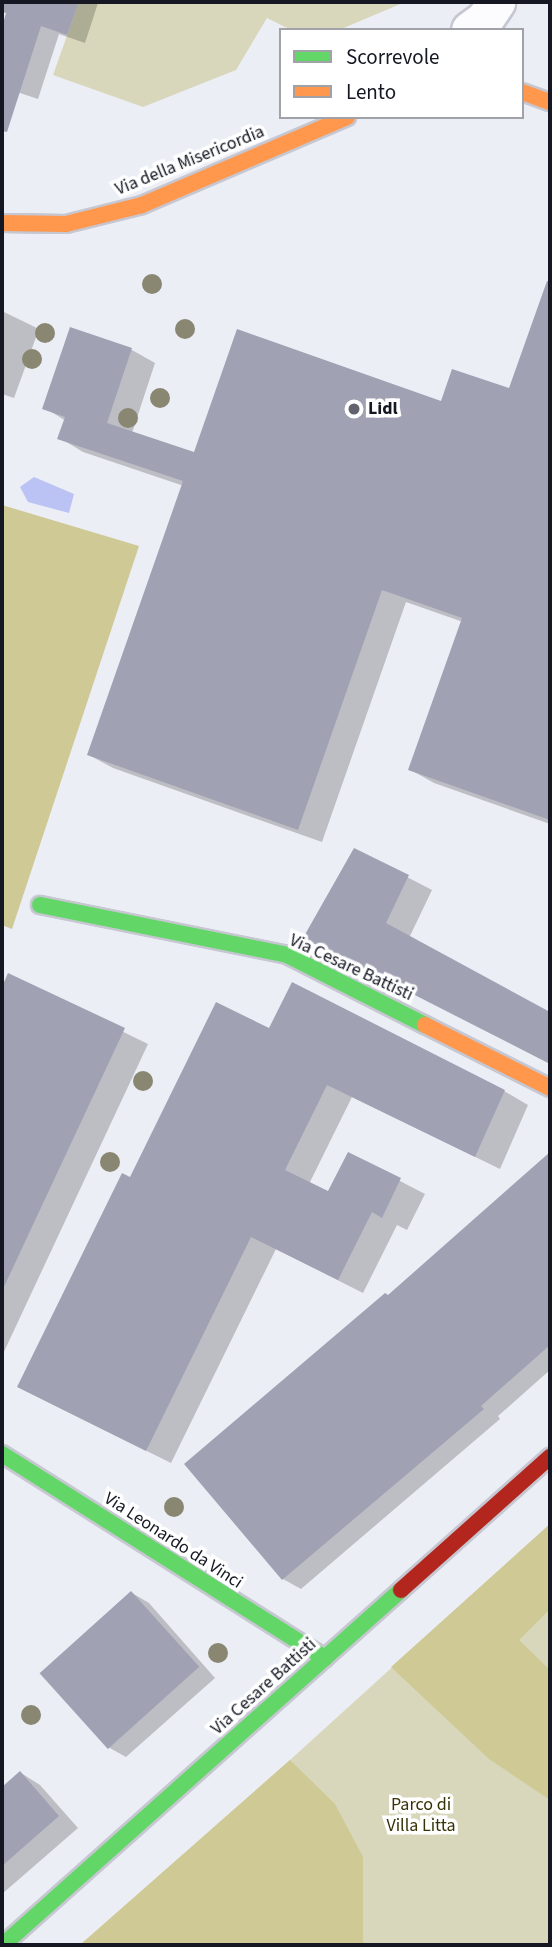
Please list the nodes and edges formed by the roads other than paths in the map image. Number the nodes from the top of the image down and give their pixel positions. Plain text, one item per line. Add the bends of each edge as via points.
1 (496, 2) edge
2 (463, 28) edge
3 (524, 93) edge
4 (550, 102) edge
5 (342, 119) edge
6 (2, 223) edge
7 (40, 905) dead end
8 (550, 1088) edge
9 (2, 1454) edge
10 (550, 1457) edge
11 (325, 1658) junction
12 (3, 1945) edge

1 - 2 street via 484,20
3 - 4 street
5 - 6 street, Via della Misericordia via 142,205 66,223
7 - 8 street, Via Cesare Battisti via 288,955
9 - 11 street, Via Leonardo da Vinci
10 - 11 street, Via Cesare Battisti
11 - 12 street, Via Cesare Battisti

